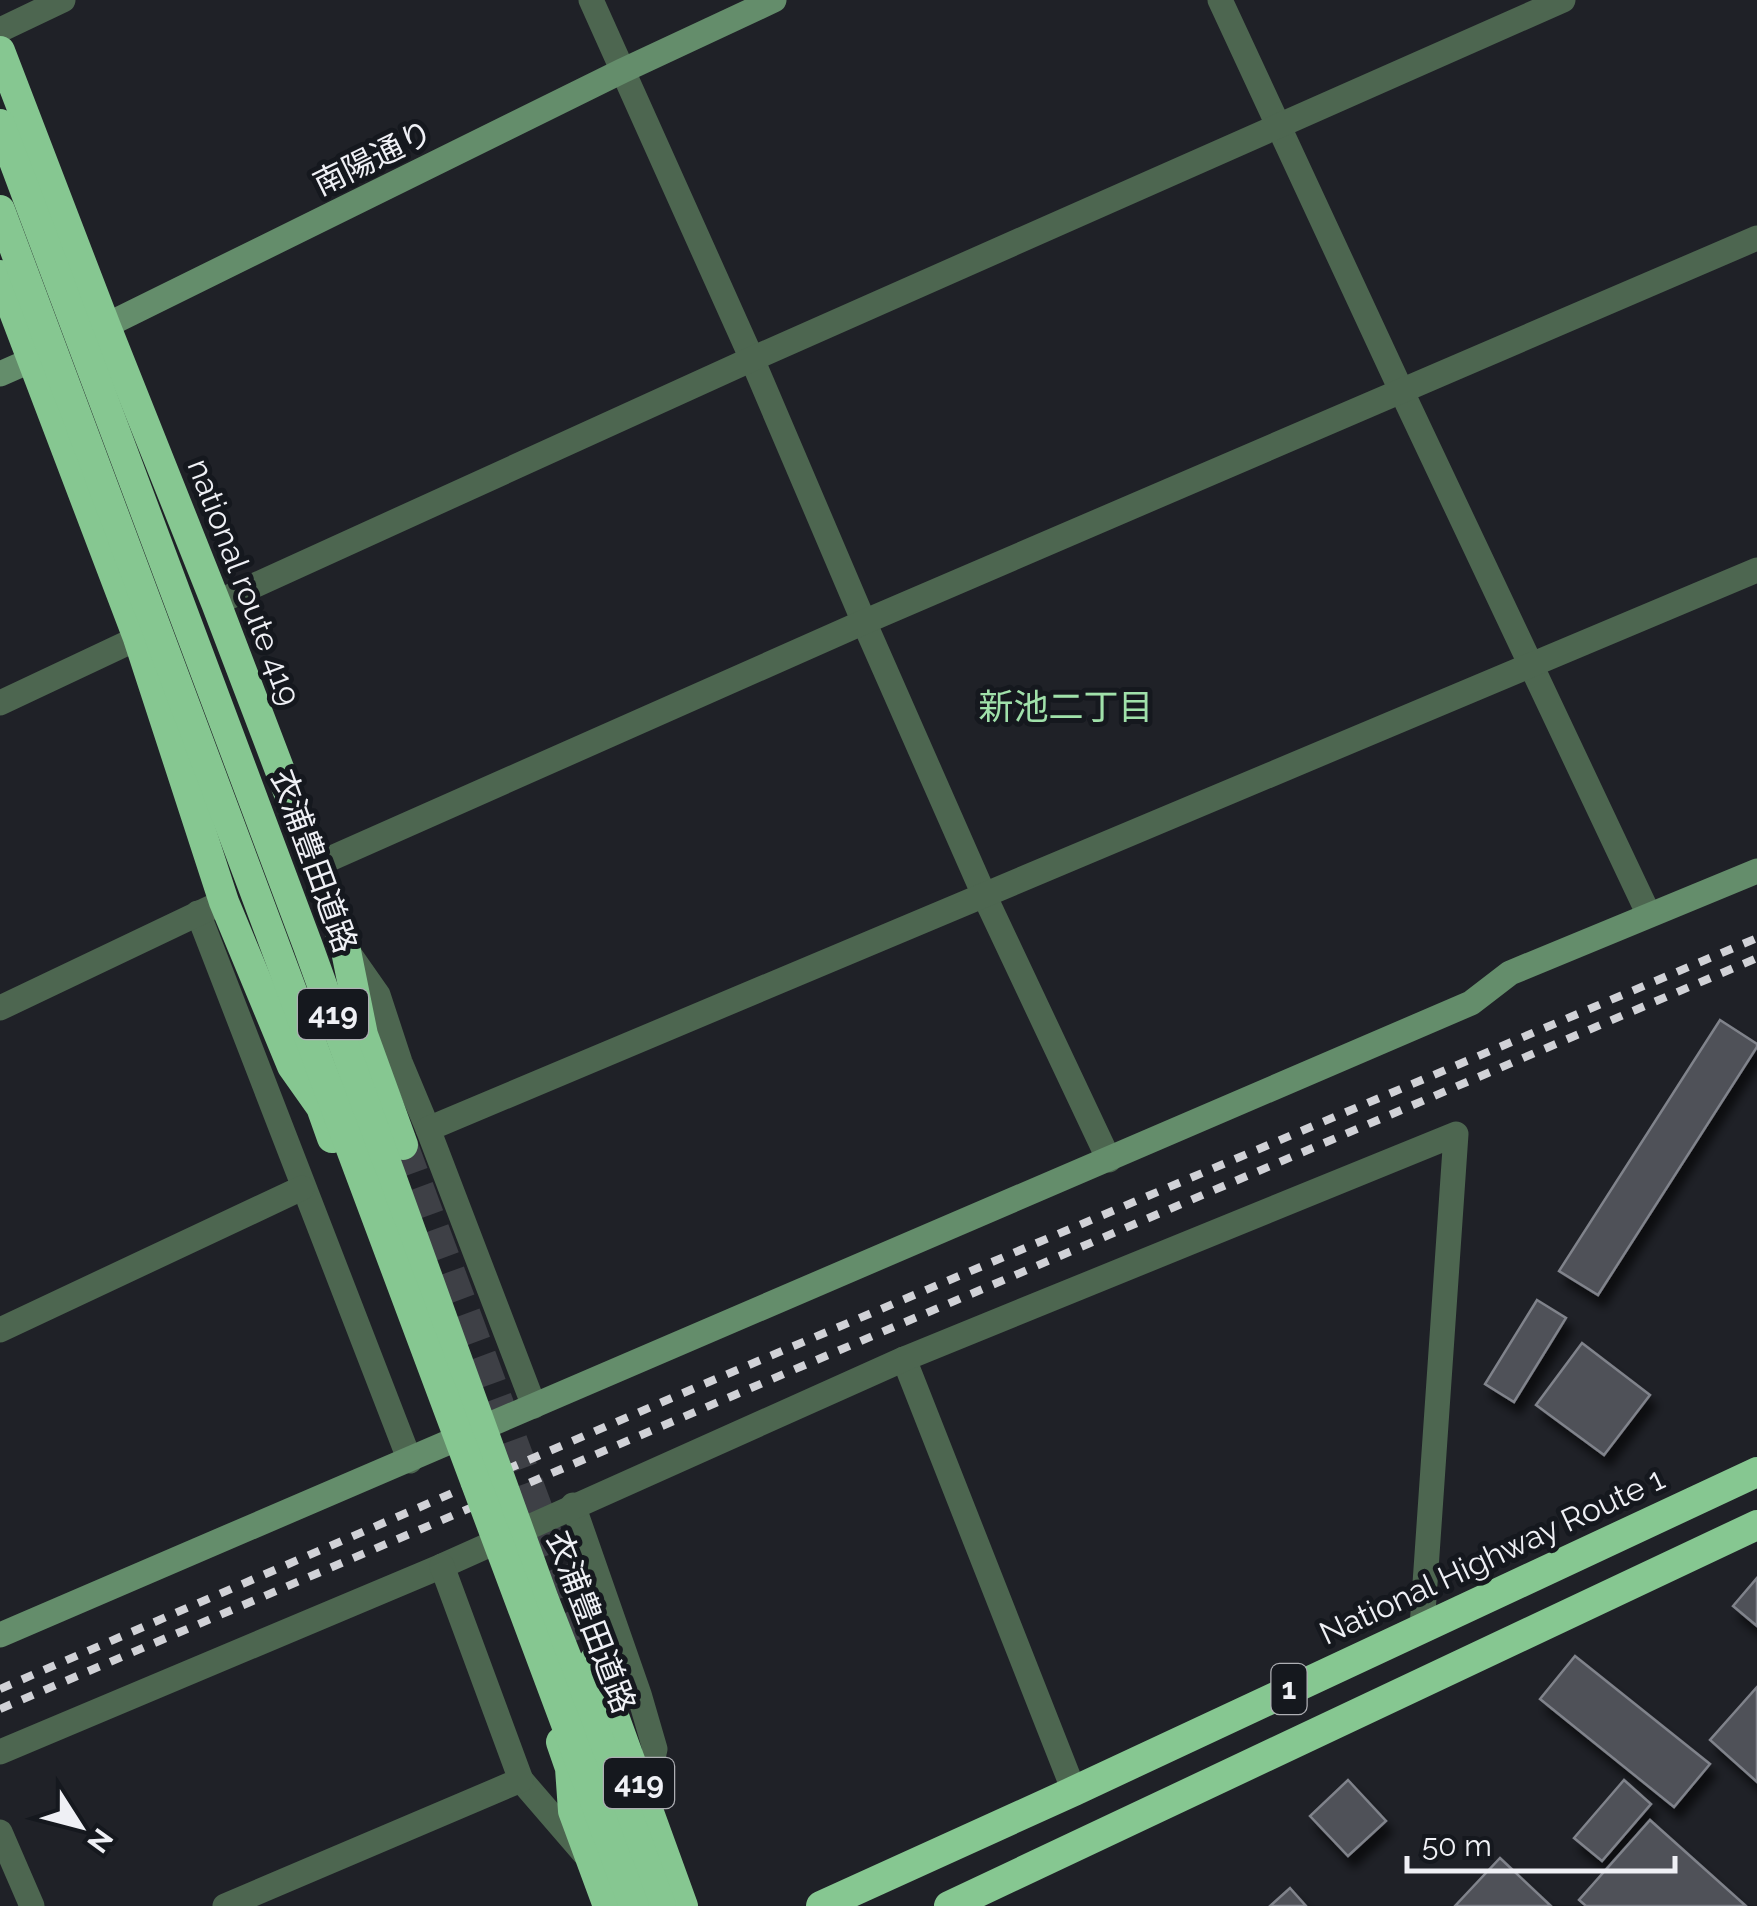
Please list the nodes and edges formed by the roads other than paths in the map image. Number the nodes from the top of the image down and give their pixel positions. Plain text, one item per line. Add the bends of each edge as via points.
1 (63, 0) edge
2 (591, 0) edge
3 (774, 0) edge
4 (1220, 0) edge
5 (1563, 0) edge
6 (0, 30) edge
7 (0, 51) edge
8 (622, 71) junction
9 (0, 124) edge
10 (1279, 124) junction
11 (0, 210) edge
12 (1757, 238) edge
13 (0, 275) edge
14 (106, 326) junction
15 (752, 359) junction
16 (32, 360) junction
17 (0, 374) edge
18 (1401, 390) junction
19 (1757, 570) edge
20 (216, 603) junction
21 (864, 622) junction
22 (138, 638) junction
23 (1531, 666) junction
24 (0, 703) edge
25 (316, 864) junction
26 (1757, 872) edge
27 (985, 897) junction
28 (211, 908) junction
29 (1649, 915) junction
30 (0, 1008) edge
31 (416, 1137) junction
32 (1108, 1160) junction
33 (345, 1171) dead end
34 (302, 1188) junction
35 (0, 1330) edge
36 (904, 1358) junction
37 (534, 1406) junction
38 (410, 1461) junction
39 (1757, 1472) edge
40 (573, 1506) junction
41 (1757, 1525) edge
42 (442, 1566) junction
43 (1422, 1627) junction
44 (0, 1635) edge
45 (594, 1661) tunnel mouth
46 (540, 1688) dead end
47 (0, 1752) edge
48 (521, 1780) junction
49 (1074, 1790) junction
50 (644, 1797) junction
51 (0, 1832) edge
52 (590, 1860) junction
53 (32, 1906) edge
54 (225, 1906) edge
55 (608, 1906) edge
56 (634, 1906) edge
57 (661, 1906) edge
58 (683, 1906) edge
59 (821, 1906) edge
60 (949, 1906) edge

1 - 6 street
2 - 8 street
3 - 8 street, 南陽通り
4 - 10 street
5 - 10 street
7 - 14 highway, national route 419 / 419
8 - 14 street, 南陽通り
8 - 15 street
9 - 57 highway, 衣浦豊田道路 / 419, bridge
10 - 15 street
10 - 18 street
11 - 56 highway, 衣浦豊田道路 / 419, bridge
12 - 18 street
13 - 16 highway, 419
14 - 16 street, 南陽通り
14 - 20 highway, national route 419 / 419
15 - 20 street
15 - 21 street
16 - 17 street, 南陽通り
16 - 22 highway, 419
18 - 21 street
18 - 23 street
19 - 23 street
20 - 22 highway
20 - 25 highway, national route 419 / 419
21 - 25 street
21 - 27 street
22 - 24 street
22 - 28 highway, 419
23 - 27 street
23 - 29 street
25 - 28 highway
25 - 31 highway, national route 419 / 419 via 345,946 363,1035
26 - 29 street
27 - 31 street
27 - 32 street
28 - 30 street
28 - 33 highway, 419 via 292,1066 321,1107
28 - 34 street via 243,1025
29 - 32 street via 1510,973 1471,1003
31 - 37 street
32 - 37 street
34 - 35 street
34 - 38 street
36 - 40 street
36 - 43 street via 1456,1134
36 - 49 street
37 - 38 street
38 - 44 street
39 - 43 highway, National Highway Route 1 / 1
40 - 42 street
40 - 50 street via 655,1749
41 - 60 highway, 1
42 - 47 street
42 - 48 street
43 - 49 highway, National Highway Route 1 / 1
45 - 50 highway, 419
46 - 52 highway, 419 via 570,1768 573,1810
48 - 52 street
48 - 54 street
49 - 59 highway, National Highway Route 1 / 1
50 - 58 highway, 419
51 - 53 street
52 - 55 highway, 419

